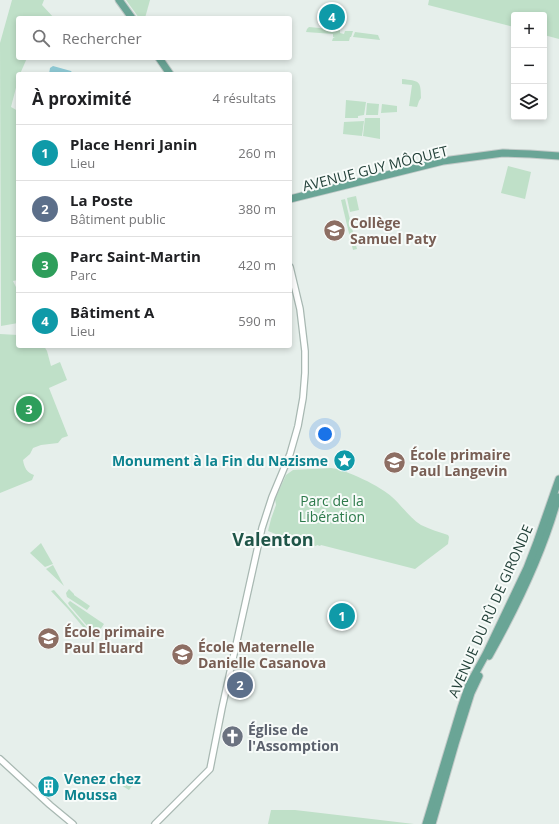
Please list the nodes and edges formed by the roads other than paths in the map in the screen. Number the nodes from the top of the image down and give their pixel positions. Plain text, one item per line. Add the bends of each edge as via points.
1 (120, 0) edge
2 (131, 16) edge
3 (160, 60) edge
4 (169, 72) edge
5 (559, 156) edge
6 (466, 158) junction
7 (292, 198) edge
8 (292, 202) edge
9 (292, 275) edge
10 (559, 479) edge
11 (559, 492) edge
12 (0, 759) edge
13 (73, 824) edge
14 (155, 824) edge
15 (426, 824) edge
16 (432, 824) edge

1 - 2 main road
3 - 4 main road
5 - 6 main road, AVENUE GUY MÔQUET via 503,154
6 - 7 main road, AVENUE GUY MÔQUET via 443,161
6 - 8 main road, AVENUE GUY MÔQUET
9 - 14 street via 300,309 305,351 298,426 262,528 210,769
10 - 15 main road, AVENUE DU RÛ DE GIRONDE via 527,568 469,685
11 - 16 main road, AVENUE DU RÛ DE GIRONDE via 541,547 520,597 471,693
12 - 13 street

